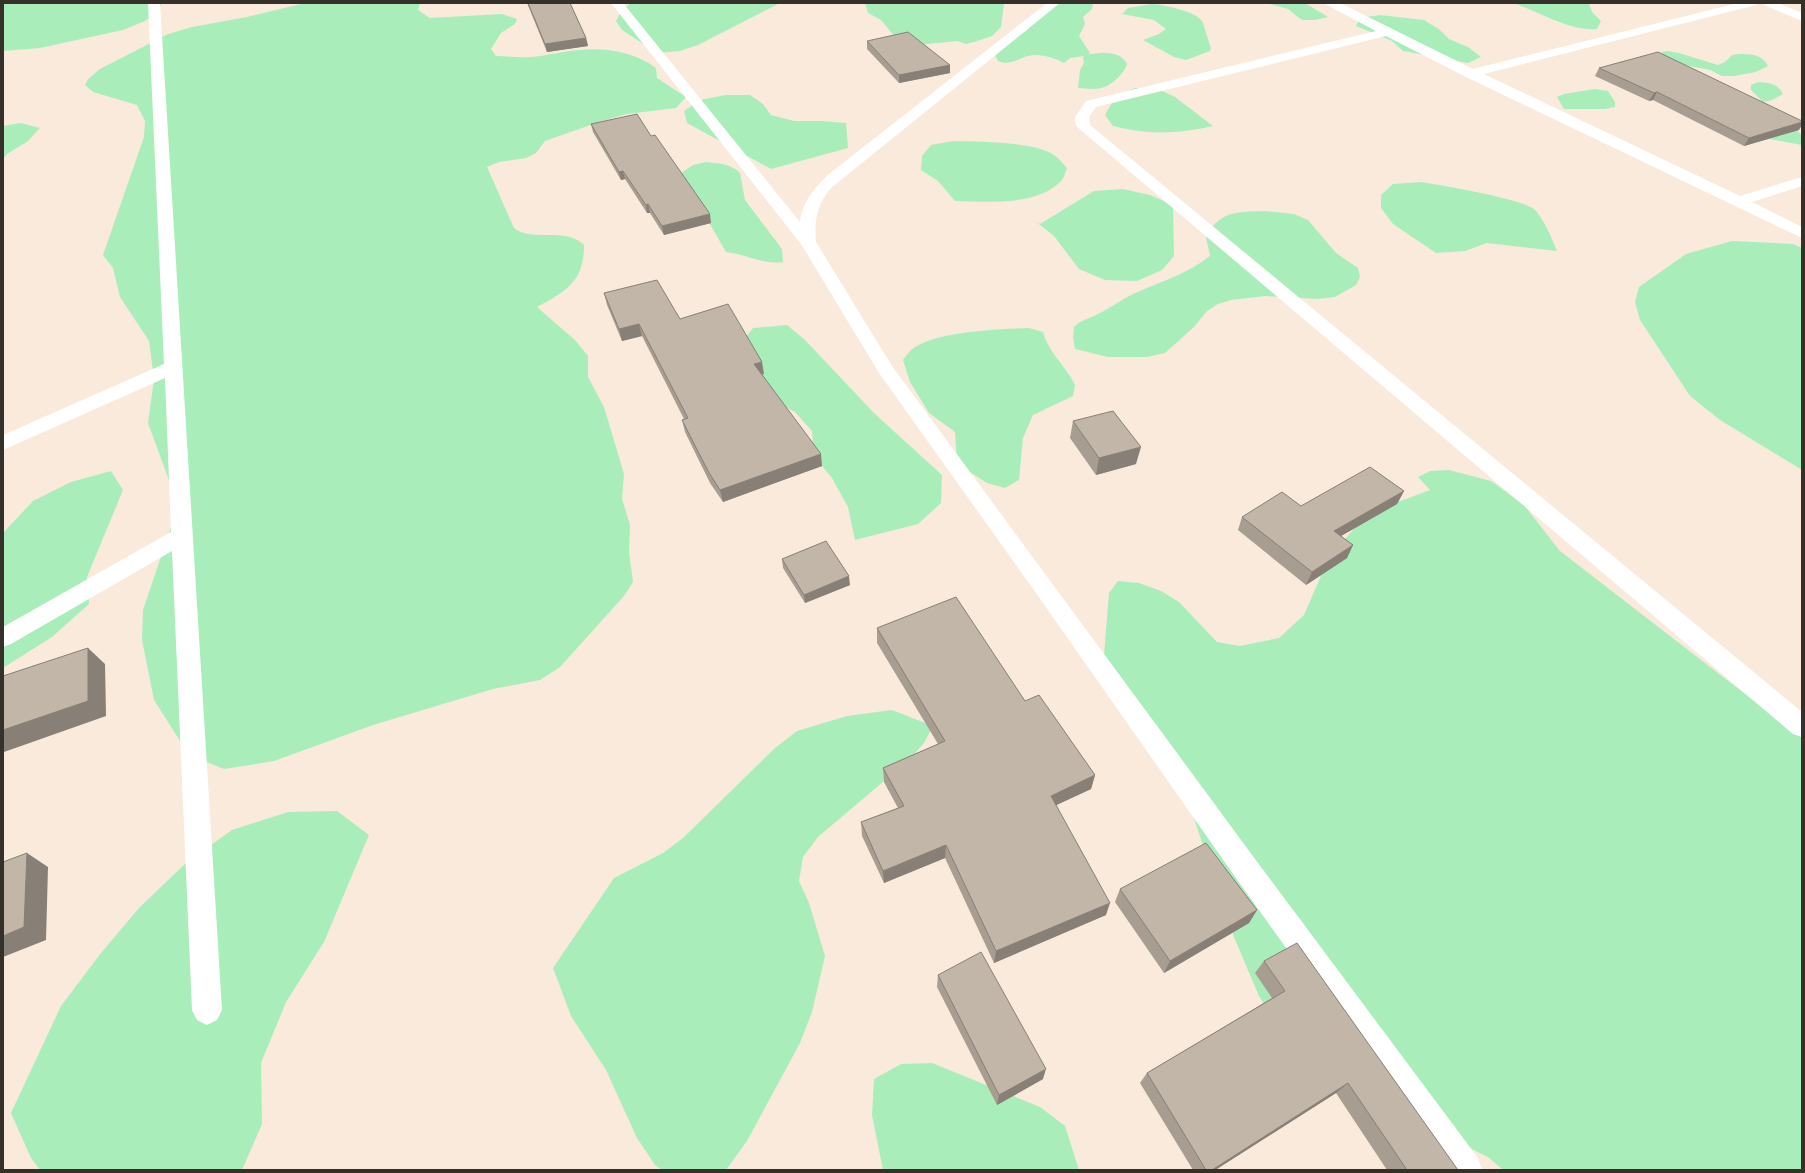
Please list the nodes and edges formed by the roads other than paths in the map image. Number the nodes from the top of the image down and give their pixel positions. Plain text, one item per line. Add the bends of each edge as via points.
1 (154, 3) edge
2 (617, 3) edge
3 (1054, 3) edge
4 (1331, 3) edge
5 (1752, 3) edge
6 (1768, 3) edge
7 (1802, 17) edge
8 (1387, 32) junction
9 (1470, 74) junction
10 (1802, 181) edge
11 (1740, 201) junction
12 (1802, 233) edge
13 (808, 242) junction
14 (173, 366) junction
15 (3, 443) edge
16 (181, 536) junction
17 (3, 638) edge
18 (1802, 727) edge
19 (207, 1010) dead end
20 (1466, 1170) edge

1 - 14 street
2 - 13 street
3 - 13 street via 835,176 813,201 807,217
4 - 8 street
5 - 9 street
6 - 7 street
8 - 9 street
8 - 18 street via 1092,104 1082,117 1083,126
9 - 11 street
10 - 11 street
11 - 12 street
13 - 20 street via 885,369
14 - 15 street
14 - 16 street
16 - 17 street
16 - 19 street

